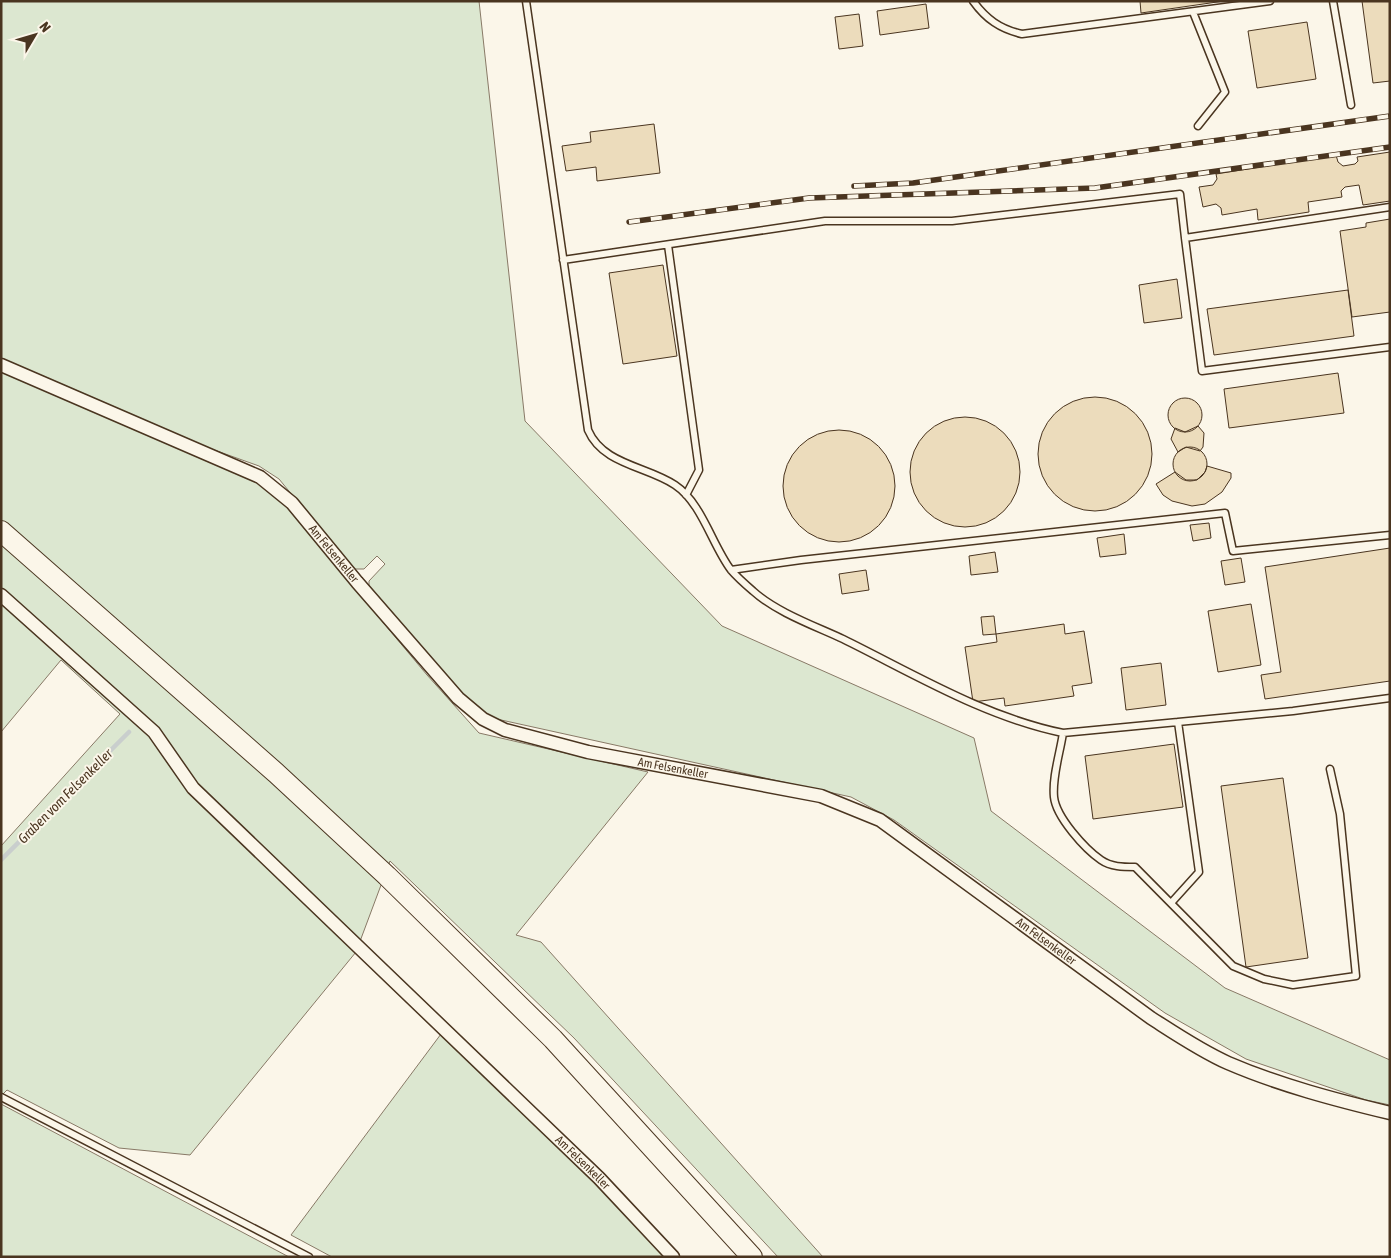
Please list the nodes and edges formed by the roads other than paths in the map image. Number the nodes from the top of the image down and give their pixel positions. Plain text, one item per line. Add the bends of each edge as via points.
1 (526, 1) edge
2 (973, 1) edge
3 (1270, 1) edge
4 (1333, 1) edge
5 (1194, 12) junction
6 (1351, 105) dead end
7 (1198, 126) dead end
8 (1390, 207) edge
9 (1185, 238) junction
10 (668, 245) junction
11 (563, 260) junction
12 (1390, 347) edge
13 (1, 365) edge
14 (686, 495) junction
15 (1, 532) edge
16 (1390, 535) edge
17 (732, 570) junction
18 (1, 595) edge
19 (1390, 698) edge
20 (1178, 722) junction
21 (1062, 733) junction
22 (1330, 769) dead end
23 (1171, 903) junction
24 (1, 1096) edge
25 (1390, 1113) edge
26 (309, 1257) edge
27 (673, 1257) edge
28 (752, 1257) edge

1 - 11 lane
2 - 5 lane via 983,16 1005,30 1022,34
3 - 5 lane
4 - 6 lane
5 - 7 lane via 1225,92
8 - 9 lane
9 - 10 lane via 1180,194 952,221 825,221
9 - 12 lane via 1202,371
10 - 11 lane
10 - 14 lane via 699,470
11 - 14 lane via 588,430 593,441 604,452 676,485
13 - 25 street, Am Felsenkeller via 260,477 292,503 458,698 483,719 505,730 588,752 791,789 844,804 880,820 1143,1013 1188,1042 1228,1062 1276,1080
14 - 17 lane via 692,500
15 - 28 main road via 276,772 387,876 553,1039
16 - 17 lane via 1233,551 1225,514
17 - 21 lane via 754,592 813,625 979,706
18 - 27 street, Am Felsenkeller via 154,732 193,788 599,1178
19 - 20 lane via 1293,712
20 - 21 lane
20 - 23 lane via 1199,872
21 - 23 lane via 1054,795 1056,810 1063,822 1102,861 1118,867 1135,867
22 - 23 lane via 1340,814 1356,976 1293,985 1264,979 1233,966
24 - 26 lane

